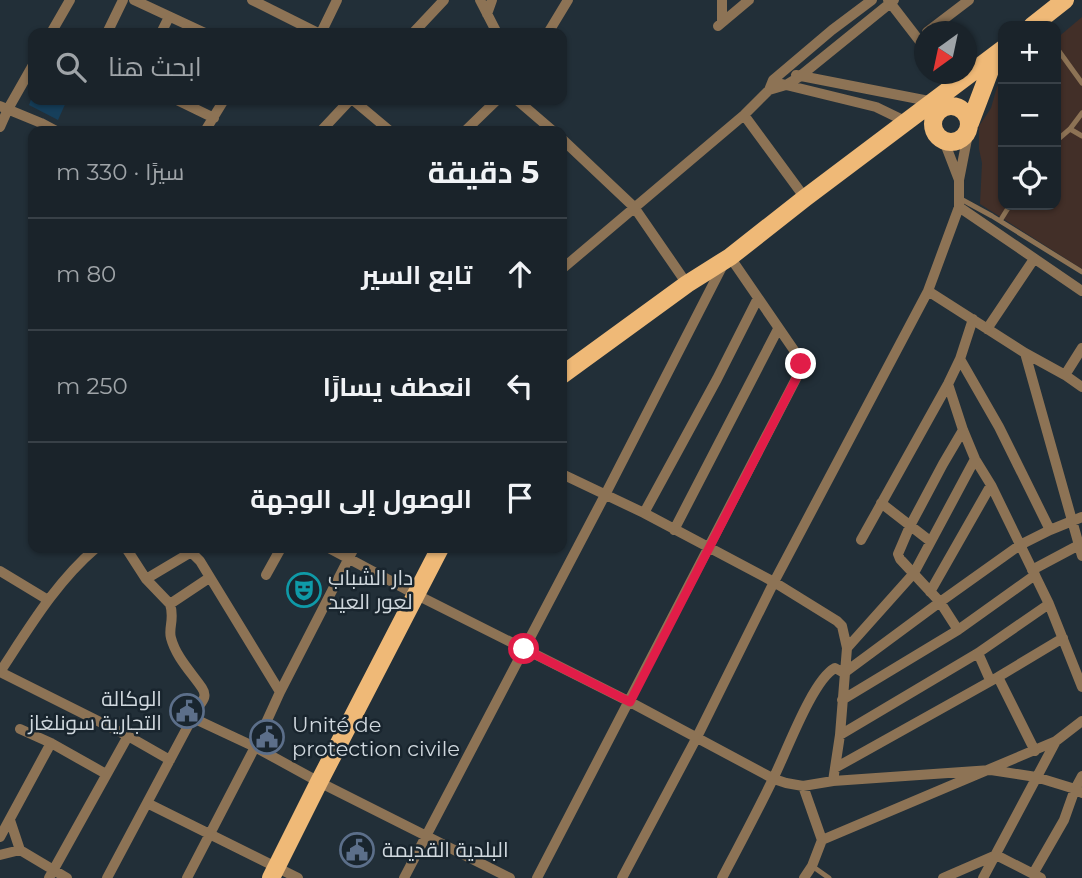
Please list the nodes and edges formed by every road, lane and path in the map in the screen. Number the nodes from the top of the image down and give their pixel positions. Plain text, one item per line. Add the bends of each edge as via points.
1 (70, 0) edge
2 (123, 0) edge
3 (134, 0) edge
4 (252, 0) edge
5 (337, 0) edge
6 (444, 0) edge
7 (480, 0) edge
8 (492, 0) edge
9 (569, 0) edge
10 (722, 0) edge
11 (749, 0) edge
12 (872, 0) edge
13 (969, 0) edge
14 (1065, 0) edge
15 (891, 1) edge
16 (487, 14) junction
17 (169, 17) junction
18 (944, 21) edge
19 (1038, 21) edge
20 (914, 27) edge
21 (54, 28) edge
22 (109, 28) edge
23 (164, 28) edge
24 (194, 28) edge
25 (309, 28) edge
26 (322, 28) edge
27 (418, 28) edge
28 (494, 28) edge
29 (551, 28) edge
30 (998, 54) edge
31 (1061, 54) edge
32 (998, 57) edge
33 (784, 70) junction
34 (28, 72) edge
35 (799, 77) junction
36 (1082, 83) edge
37 (771, 85) junction
38 (786, 85) junction
39 (888, 93) junction
40 (942, 98) edge
41 (187, 105) edge
42 (222, 105) edge
43 (346, 105) edge
44 (357, 105) edge
45 (493, 105) edge
46 (523, 105) edge
47 (876, 107) junction
48 (4, 108) edge
49 (1082, 113) edge
50 (744, 115) junction
51 (214, 118) junction
52 (907, 122) junction
53 (47, 126) edge
54 (208, 126) edge
55 (326, 126) edge
56 (384, 126) edge
57 (470, 126) edge
58 (547, 126) edge
59 (970, 126) junction
60 (0, 127) edge
61 (1070, 129) junction
62 (1082, 136) edge
63 (1061, 137) edge
64 (941, 139) junction
65 (567, 147) edge
66 (959, 180) junction
67 (805, 198) junction
68 (959, 203) junction
69 (634, 207) junction
70 (1007, 210) edge
71 (1000, 221) junction
72 (727, 258) junction
73 (1034, 259) junction
74 (567, 265) edge
75 (1082, 272) edge
76 (687, 284) junction
77 (928, 291) junction
78 (1082, 291) edge
79 (758, 298) junction
80 (973, 319) junction
81 (778, 329) junction
82 (987, 329) junction
83 (1082, 348) edge
84 (1025, 353) junction
85 (960, 359) junction
86 (567, 371) edge
87 (1065, 375) junction
88 (948, 384) junction
89 (1082, 388) edge
90 (963, 430) junction
91 (975, 459) junction
92 (567, 476) edge
93 (991, 485) junction
94 (606, 495) junction
95 (881, 503) junction
96 (644, 513) junction
97 (1077, 519) edge
98 (910, 526) junction
99 (674, 530) junction
100 (1050, 530) junction
101 (861, 540) dead end
102 (930, 541) junction
103 (1020, 545) junction
104 (708, 548) junction
105 (1080, 550) edge
106 (91, 553) edge
107 (129, 553) edge
108 (278, 553) edge
109 (338, 553) edge
110 (351, 553) edge
111 (437, 553) edge
112 (348, 559) junction
113 (0, 572) edge
114 (914, 573) junction
115 (1034, 573) junction
116 (266, 575) dead end
117 (209, 578) junction
118 (146, 579) junction
119 (774, 582) junction
120 (930, 592) junction
121 (415, 594) junction
122 (48, 600) junction
123 (940, 601) junction
124 (170, 604) junction
125 (1049, 604) junction
126 (958, 629) junction
127 (1063, 638) junction
128 (847, 648) junction
129 (524, 649) junction
130 (978, 653) junction
131 (0, 672) edge
132 (844, 673) junction
133 (994, 678) junction
134 (1082, 687) edge
135 (279, 692) junction
136 (842, 700) junction
137 (630, 702) junction
138 (193, 718) junction
139 (1082, 721) edge
140 (20, 729) dead end
141 (840, 735) junction
142 (128, 736) junction
143 (696, 737) junction
144 (1056, 741) junction
145 (51, 743) junction
146 (255, 747) junction
147 (1035, 751) junction
148 (170, 760) junction
149 (835, 768) junction
150 (991, 769) junction
151 (106, 774) junction
152 (1082, 776) edge
153 (1036, 777) junction
154 (774, 779) junction
155 (833, 781) junction
156 (319, 782) junction
157 (803, 786) junction
158 (1079, 791) edge
159 (147, 803) junction
160 (9, 820) junction
161 (210, 833) junction
162 (426, 834) junction
163 (0, 837) edge
164 (822, 840) junction
165 (20, 850) junction
166 (0, 855) edge
167 (996, 855) junction
168 (812, 866) junction
169 (274, 872) edge
170 (51, 874) edge
171 (1037, 876) edge
172 (724, 877) edge
173 (67, 878) edge
174 (107, 878) edge
175 (187, 878) edge
176 (298, 878) edge
177 (404, 878) edge
178 (510, 878) edge
179 (537, 878) edge
180 (622, 878) edge
181 (804, 878) edge
182 (829, 878) edge
183 (943, 878) edge
184 (983, 878) edge

1 - 21 street
2 - 22 street
3 - 17 street
4 - 25 street
5 - 26 street
6 - 27 street
7 - 16 street
8 - 16 street
9 - 29 street
10 - 11 street via 720,23
12 - 33 street
13 - 18 street
14 - 19 main road
15 - 20 street
15 - 35 street
16 - 28 street
17 - 23 street
17 - 24 street
30 - 40 main road
31 - 36 lane
32 - 59 main road
33 - 35 street
33 - 37 street
34 - 48 street
35 - 38 street
35 - 39 street
37 - 38 street
37 - 50 street
38 - 47 street
39 - 40 street
39 - 47 street
40 - 52 main road
40 - 59 main road via 960,107
40 - 64 main road via 934,131
41 - 51 street
42 - 51 street
43 - 55 street
44 - 56 street
45 - 57 street
46 - 58 street
47 - 52 street
48 - 53 street
48 - 60 street
49 - 61 lane
50 - 67 street
50 - 69 street
51 - 54 street
52 - 64 main road
52 - 67 main road
59 - 64 main road via 957,142
59 - 66 street
61 - 62 lane
61 - 63 lane
64 - 66 street
65 - 69 street
66 - 68 street
67 - 72 main road
68 - 71 lane
68 - 73 street
68 - 77 street
69 - 74 street
69 - 76 street
70 - 71 lane
71 - 75 lane
72 - 76 main road
72 - 79 street
72 - 94 street
73 - 78 street
73 - 82 street
76 - 86 main road
77 - 80 street
77 - 119 street
79 - 81 street
79 - 96 street
80 - 82 street
80 - 85 street
81 - 99 street
81 - 104 street via 798,356 800,371
82 - 84 street
83 - 87 street
84 - 87 street
84 - 97 street
85 - 88 street
85 - 100 street
87 - 89 street
88 - 90 street
88 - 95 street
90 - 91 street
90 - 98 street
91 - 93 street
91 - 102 street
92 - 94 street
93 - 103 street
93 - 120 street
94 - 96 street
94 - 129 street
95 - 98 street
95 - 101 street
96 - 99 street
97 - 100 street
97 - 105 street
98 - 102 street
98 - 114 street via 898,554
99 - 104 street
100 - 103 street
102 - 114 street
103 - 115 street
103 - 123 street
104 - 119 street
104 - 137 street
105 - 115 street
106 - 122 street
107 - 118 street
108 - 116 street
109 - 112 street
110 - 112 street
111 - 121 main road
112 - 121 street
112 - 135 street
113 - 122 street
114 - 120 street
114 - 128 street
115 - 125 street
115 - 126 street
117 - 118 street via 191,554
117 - 124 street
117 - 135 street
118 - 124 street
119 - 128 street via 837,621
119 - 143 street
120 - 123 street
121 - 129 street
121 - 156 main road
122 - 131 street
123 - 126 street
123 - 132 street
124 - 138 street via 171,638 205,695
125 - 127 street
125 - 130 street
126 - 136 street
127 - 133 street
127 - 134 street
128 - 132 street
129 - 137 street
129 - 162 street
130 - 133 street
130 - 141 street
131 - 142 street
132 - 136 street
132 - 154 street via 831,669 818,686
133 - 147 street
133 - 149 street
135 - 146 street
136 - 141 street
137 - 143 street
137 - 179 street
138 - 146 street
138 - 148 street
139 - 144 street
140 - 145 street
141 - 149 street
142 - 148 street
142 - 151 street
143 - 154 street
143 - 180 street
144 - 147 street
144 - 153 street
145 - 151 street
145 - 160 street
146 - 156 street
146 - 161 street
147 - 150 street
148 - 159 street
149 - 155 street
150 - 153 street
150 - 155 street
150 - 164 street
151 - 170 street
152 - 158 street
153 - 158 street
153 - 167 street
154 - 157 street
154 - 172 street
155 - 157 street
156 - 162 street
156 - 169 main road
157 - 164 street
158 - 171 street
159 - 161 street
159 - 174 street
160 - 163 street
160 - 165 street
161 - 169 street
161 - 175 street
162 - 177 street
162 - 178 street
164 - 168 street
165 - 166 street
165 - 170 street
167 - 171 street
167 - 183 street
167 - 184 street
168 - 181 street
168 - 182 lane
169 - 176 street
170 - 173 street

